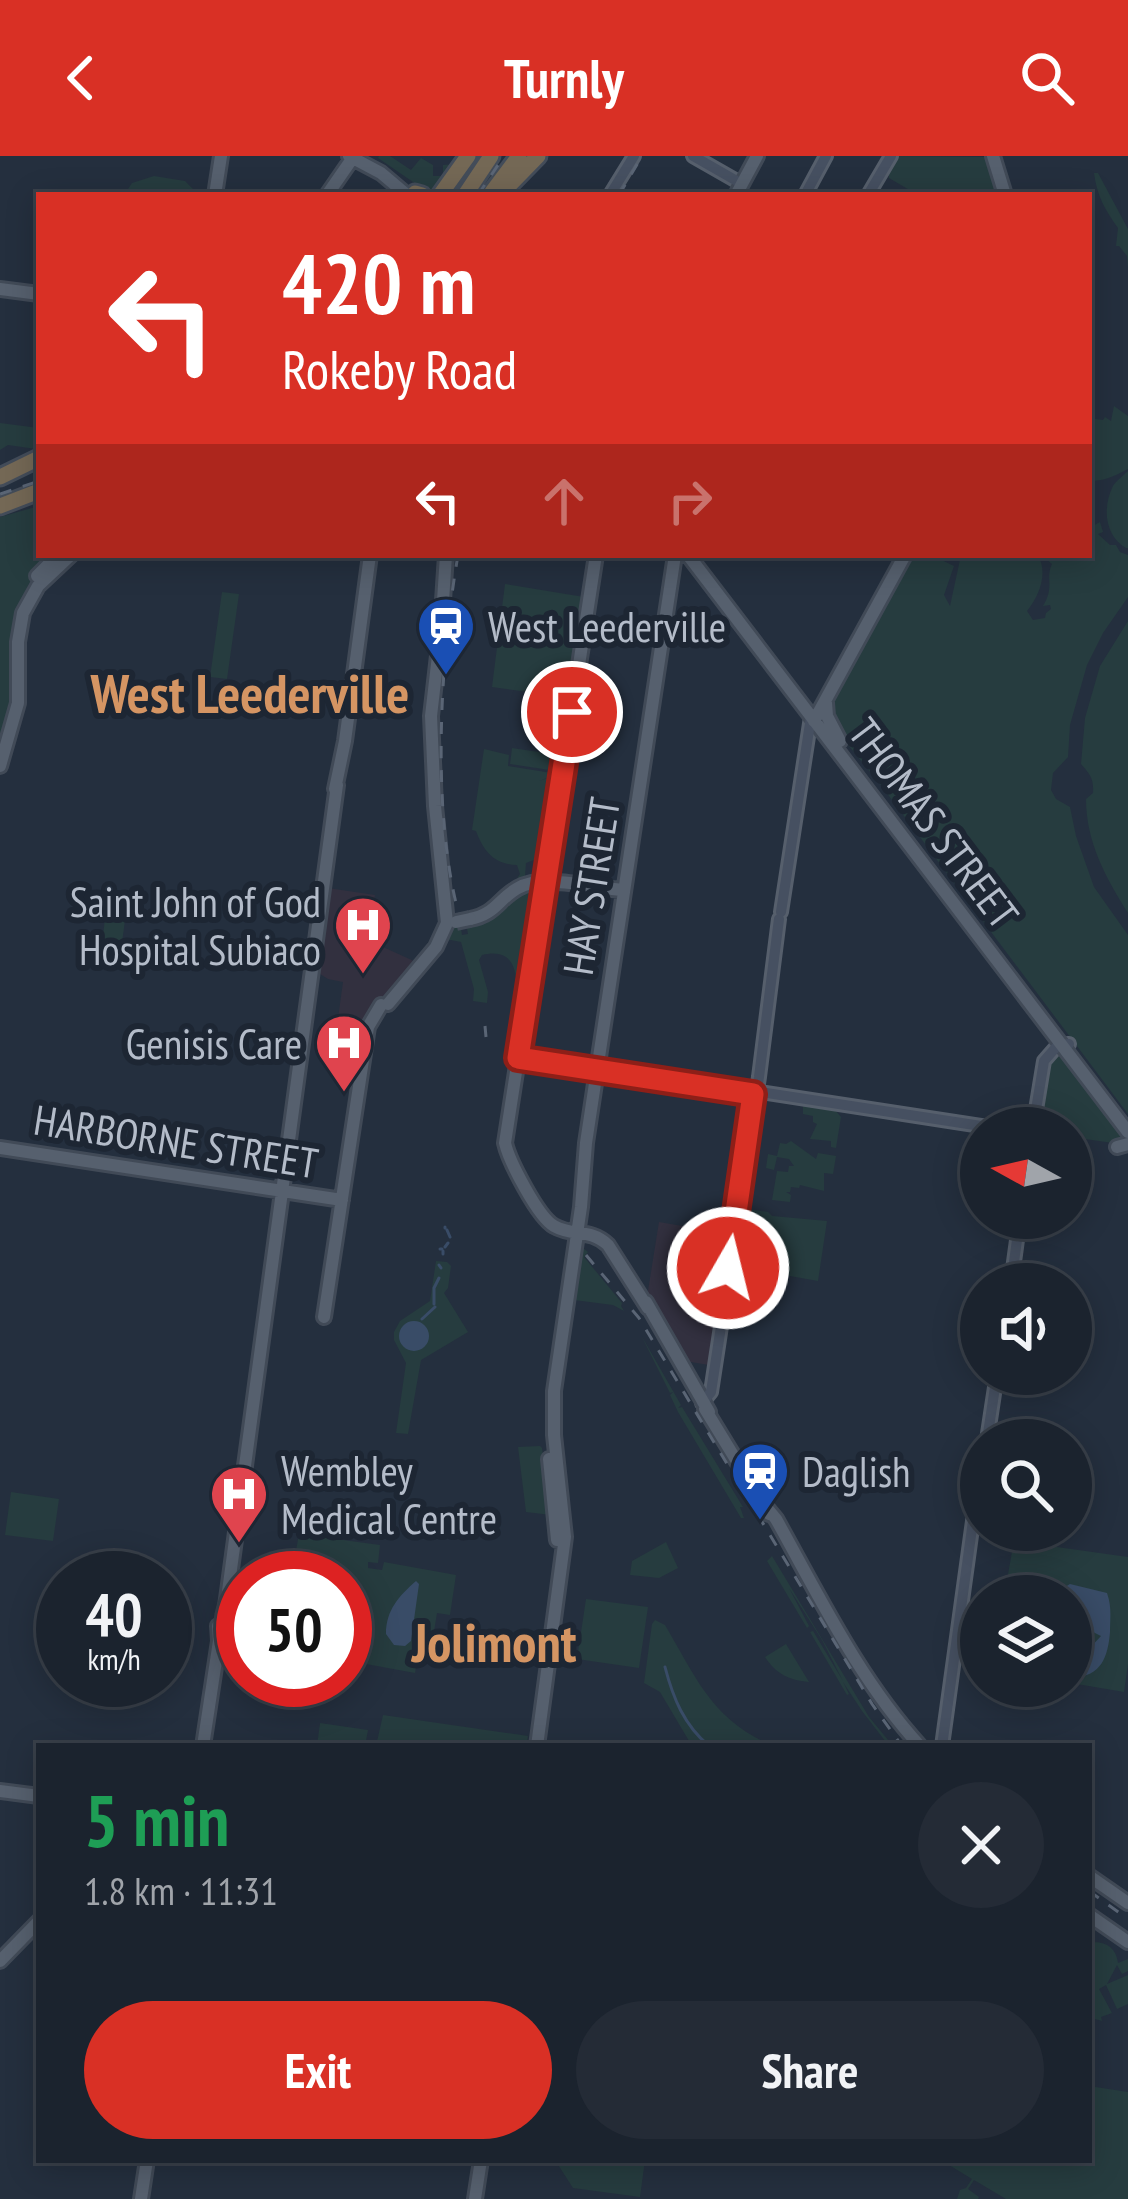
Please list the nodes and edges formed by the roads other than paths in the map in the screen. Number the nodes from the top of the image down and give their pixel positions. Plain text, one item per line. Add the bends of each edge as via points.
1 (222, 156) edge
2 (468, 156) edge
3 (486, 156) edge
4 (538, 156) edge
5 (631, 156) edge
6 (696, 156) edge
7 (754, 156) edge
8 (826, 156) edge
9 (891, 156) edge
10 (360, 157) edge
11 (996, 157) edge
12 (516, 158) edge
13 (738, 186) edge
14 (331, 189) edge
15 (216, 192) edge
16 (413, 192) edge
17 (442, 192) edge
18 (466, 192) edge
19 (489, 192) edge
20 (503, 192) edge
21 (516, 192) edge
22 (610, 192) edge
23 (807, 192) edge
24 (870, 192) edge
25 (1006, 192) edge
26 (0, 289) edge
27 (36, 294) edge
28 (36, 462) edge
29 (0, 477) edge
30 (36, 496) edge
31 (0, 508) edge
32 (55, 558) edge
33 (369, 558) edge
34 (369, 558) edge
35 (445, 558) edge
36 (596, 558) edge
37 (675, 558) edge
38 (692, 558) edge
39 (900, 558) edge
40 (900, 558) edge
41 (74, 559) edge
42 (440, 618) junction
43 (836, 680) junction
44 (352, 685) junction
45 (346, 700) junction
46 (813, 721) junction
47 (840, 741) junction
48 (343, 747) junction
49 (0, 756) edge
50 (0, 766) edge
51 (542, 885) junction
52 (620, 891) junction
53 (455, 920) junction
54 (1065, 1042) junction
55 (521, 1058) junction
56 (597, 1069) junction
57 (757, 1093) junction
58 (833, 1105) junction
59 (1037, 1107) edge
60 (1128, 1122) edge
61 (960, 1123) edge
62 (960, 1125) edge
63 (1128, 1132) edge
64 (0, 1149) edge
65 (350, 1156) junction
66 (515, 1168) junction
67 (281, 1192) junction
68 (341, 1202) junction
69 (552, 1225) junction
70 (338, 1235) junction
71 (577, 1235) junction
72 (648, 1308) junction
73 (327, 1317) dead end
74 (703, 1398) junction
75 (232, 1551) edge
76 (970, 1551) edge
77 (216, 1660) edge
78 (216, 1661) edge
79 (204, 1743) edge
80 (204, 1743) edge
81 (532, 1743) edge
82 (917, 1743) edge
83 (941, 1743) edge
84 (0, 1789) edge
85 (36, 1795) edge
86 (1092, 1878) edge
87 (1128, 1903) edge
88 (1092, 1918) edge
89 (36, 1924) edge
90 (1128, 1943) edge
91 (0, 1961) edge
92 (148, 2163) edge
93 (477, 2163) edge
94 (143, 2199) edge
95 (471, 2199) edge

1 - 15 main road
2 - 17 highway
3 - 18 highway
4 - 20 highway
4 - 21 highway
5 - 22 main road
6 - 13 main road
7 - 13 main road
8 - 23 main road
9 - 24 main road
10 - 14 main road
10 - 16 main road
11 - 25 main road
12 - 19 highway
26 - 27 main road
28 - 29 highway
30 - 31 highway
32 - 49 main road via 20,608 16,696
33 - 44 main road
34 - 45 main road
35 - 42 main road
36 - 51 main road
37 - 52 main road, HAY STREET
38 - 46 main road, THOMAS STREET
39 - 46 main road
40 - 43 main road
41 - 50 main road via 35,590 23,613 18,703
42 - 53 main road via 432,735
42 - 53 main road via 428,716 443,901
43 - 46 main road
43 - 47 main road via 826,709
44 - 45 main road
44 - 48 main road
45 - 48 main road
46 - 47 main road, THOMAS STREET
46 - 54 main road, THOMAS STREET
46 - 57 main road
47 - 54 main road, THOMAS STREET
48 - 67 main road
51 - 52 main road
51 - 53 main road via 516,890 490,913
51 - 55 main road
52 - 56 main road, HAY STREET
53 - 65 main road via 372,1026
54 - 59 main road via 1042,1072
54 - 60 main road, THOMAS STREET
54 - 63 main road, THOMAS STREET
55 - 56 main road
55 - 66 main road via 506,1143
56 - 57 main road
56 - 71 main road, HAY STREET
57 - 58 main road
57 - 74 main road
58 - 61 main road
58 - 62 main road
64 - 67 main road, HARBORNE STREET
65 - 68 main road
65 - 70 main road
66 - 69 main road
66 - 71 main road via 553,1220
67 - 68 main road, HARBORNE STREET
67 - 75 main road
68 - 70 main road
69 - 71 main road
69 - 71 main road
70 - 73 main road
71 - 72 main road via 608,1245
71 - 72 main road via 606,1238
71 - 81 main road via 553,1413 565,1532
72 - 74 main road
74 - 82 main road via 875,1687
76 - 83 main road
77 - 80 main road
78 - 79 main road
84 - 85 main road
86 - 87 main road
88 - 90 main road
89 - 91 main road
92 - 94 main road
93 - 95 main road

